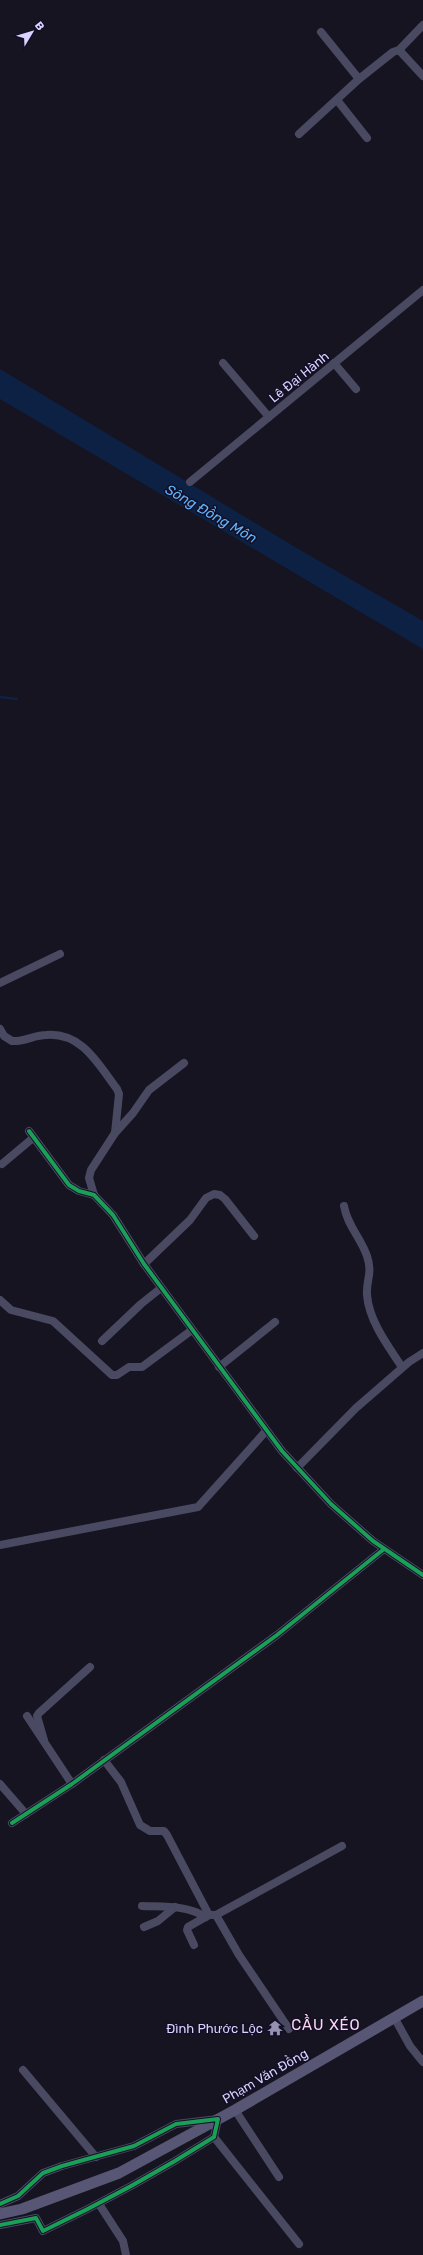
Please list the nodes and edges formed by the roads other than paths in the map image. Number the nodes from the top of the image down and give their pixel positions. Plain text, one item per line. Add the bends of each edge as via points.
1 (423, 25) edge
2 (322, 32) dead end
3 (399, 50) junction
4 (423, 76) edge
5 (359, 79) junction
6 (337, 100) junction
7 (299, 134) dead end
8 (367, 138) dead end
9 (423, 290) edge
10 (223, 363) dead end
11 (334, 363) junction
12 (356, 388) dead end
13 (269, 417) junction
14 (190, 482) dead end
15 (60, 954) dead end
16 (0, 983) edge
17 (0, 1029) edge
18 (184, 1063) dead end
19 (115, 1133) junction
20 (2, 1164) dead end
21 (94, 1195) junction
22 (344, 1206) dead end
23 (254, 1236) dead end
24 (144, 1264) junction
25 (161, 1288) junction
26 (0, 1300) edge
27 (275, 1322) dead end
28 (192, 1330) junction
29 (102, 1341) dead end
30 (423, 1353) edge
31 (219, 1367) junction
32 (402, 1367) junction
33 (266, 1431) junction
34 (297, 1468) junction
35 (0, 1545) edge
36 (384, 1549) junction
37 (423, 1575) edge
38 (90, 1667) dead end
39 (27, 1716) dead end
40 (44, 1740) junction
41 (104, 1760) junction
42 (0, 1784) edge
43 (72, 1784) junction
44 (26, 1814) junction
45 (12, 1823) dead end
46 (342, 1846) dead end
47 (142, 1906) dead end
48 (175, 1907) junction
49 (210, 1916) junction
50 (144, 1927) dead end
51 (194, 1945) dead end
52 (423, 2000) edge
53 (394, 2017) junction
54 (289, 2029) dead end
55 (423, 2062) edge
56 (23, 2070) dead end
57 (235, 2110) junction
58 (218, 2119) junction
59 (214, 2137) junction
60 (96, 2157) junction
61 (279, 2177) dead end
62 (0, 2204) edge
63 (99, 2204) junction
64 (0, 2214) edge
65 (0, 2225) edge
66 (299, 2244) dead end
67 (126, 2255) edge

1 - 3 street
2 - 5 street
3 - 4 street
3 - 5 street
5 - 6 street
6 - 7 street
6 - 8 street
9 - 11 street, Lê Đại Hành
10 - 13 street
11 - 12 street
11 - 13 street, Lê Đại Hành
13 - 14 street, Lê Đại Hành
15 - 16 street
17 - 19 street via 4,1036 12,1041 48,1034 79,1042 119,1094
18 - 19 street via 149,1090
19 - 21 street via 91,1170 89,1178
20 - 21 street via 31,1135 68,1185 78,1191
21 - 24 street via 113,1215
22 - 32 street via 346,1216 361,1240 370,1267 367,1297 370,1309 379,1331
23 - 24 street via 225,1199 214,1194 201,1203 190,1220
24 - 25 street
25 - 28 street
25 - 29 street
26 - 28 street via 11,1310 53,1321 112,1375 117,1375 130,1367 142,1368
27 - 31 street
28 - 31 street
30 - 32 street
31 - 33 street
32 - 34 street via 356,1408
33 - 34 street
33 - 35 street via 203,1502 192,1510
34 - 36 street via 331,1504
36 - 37 street
36 - 41 street via 277,1636
38 - 40 street via 37,1716
39 - 40 street
40 - 43 street
41 - 43 street
41 - 49 street via 121,1782 140,1825 150,1831 164,1831 167,1835
42 - 44 street
43 - 44 street
44 - 45 street
46 - 49 street
47 - 48 street
48 - 49 street
48 - 50 street via 158,1921
49 - 51 street via 188,1927
49 - 54 street
52 - 53 main road, Phạm Văn Đồng
53 - 55 street via 410,2046
53 - 57 main road, Phạm Văn Đồng
56 - 60 street
57 - 58 main road, Phạm Văn Đồng
57 - 61 street
58 - 59 street
58 - 60 street via 176,2124 134,2146
58 - 64 main road, Phạm Văn Đồng via 119,2173 22,2209
59 - 63 street via 155,2174
59 - 66 street
60 - 62 street via 43,2173 18,2196
63 - 65 street via 43,2231 36,2218
63 - 67 street via 123,2241

